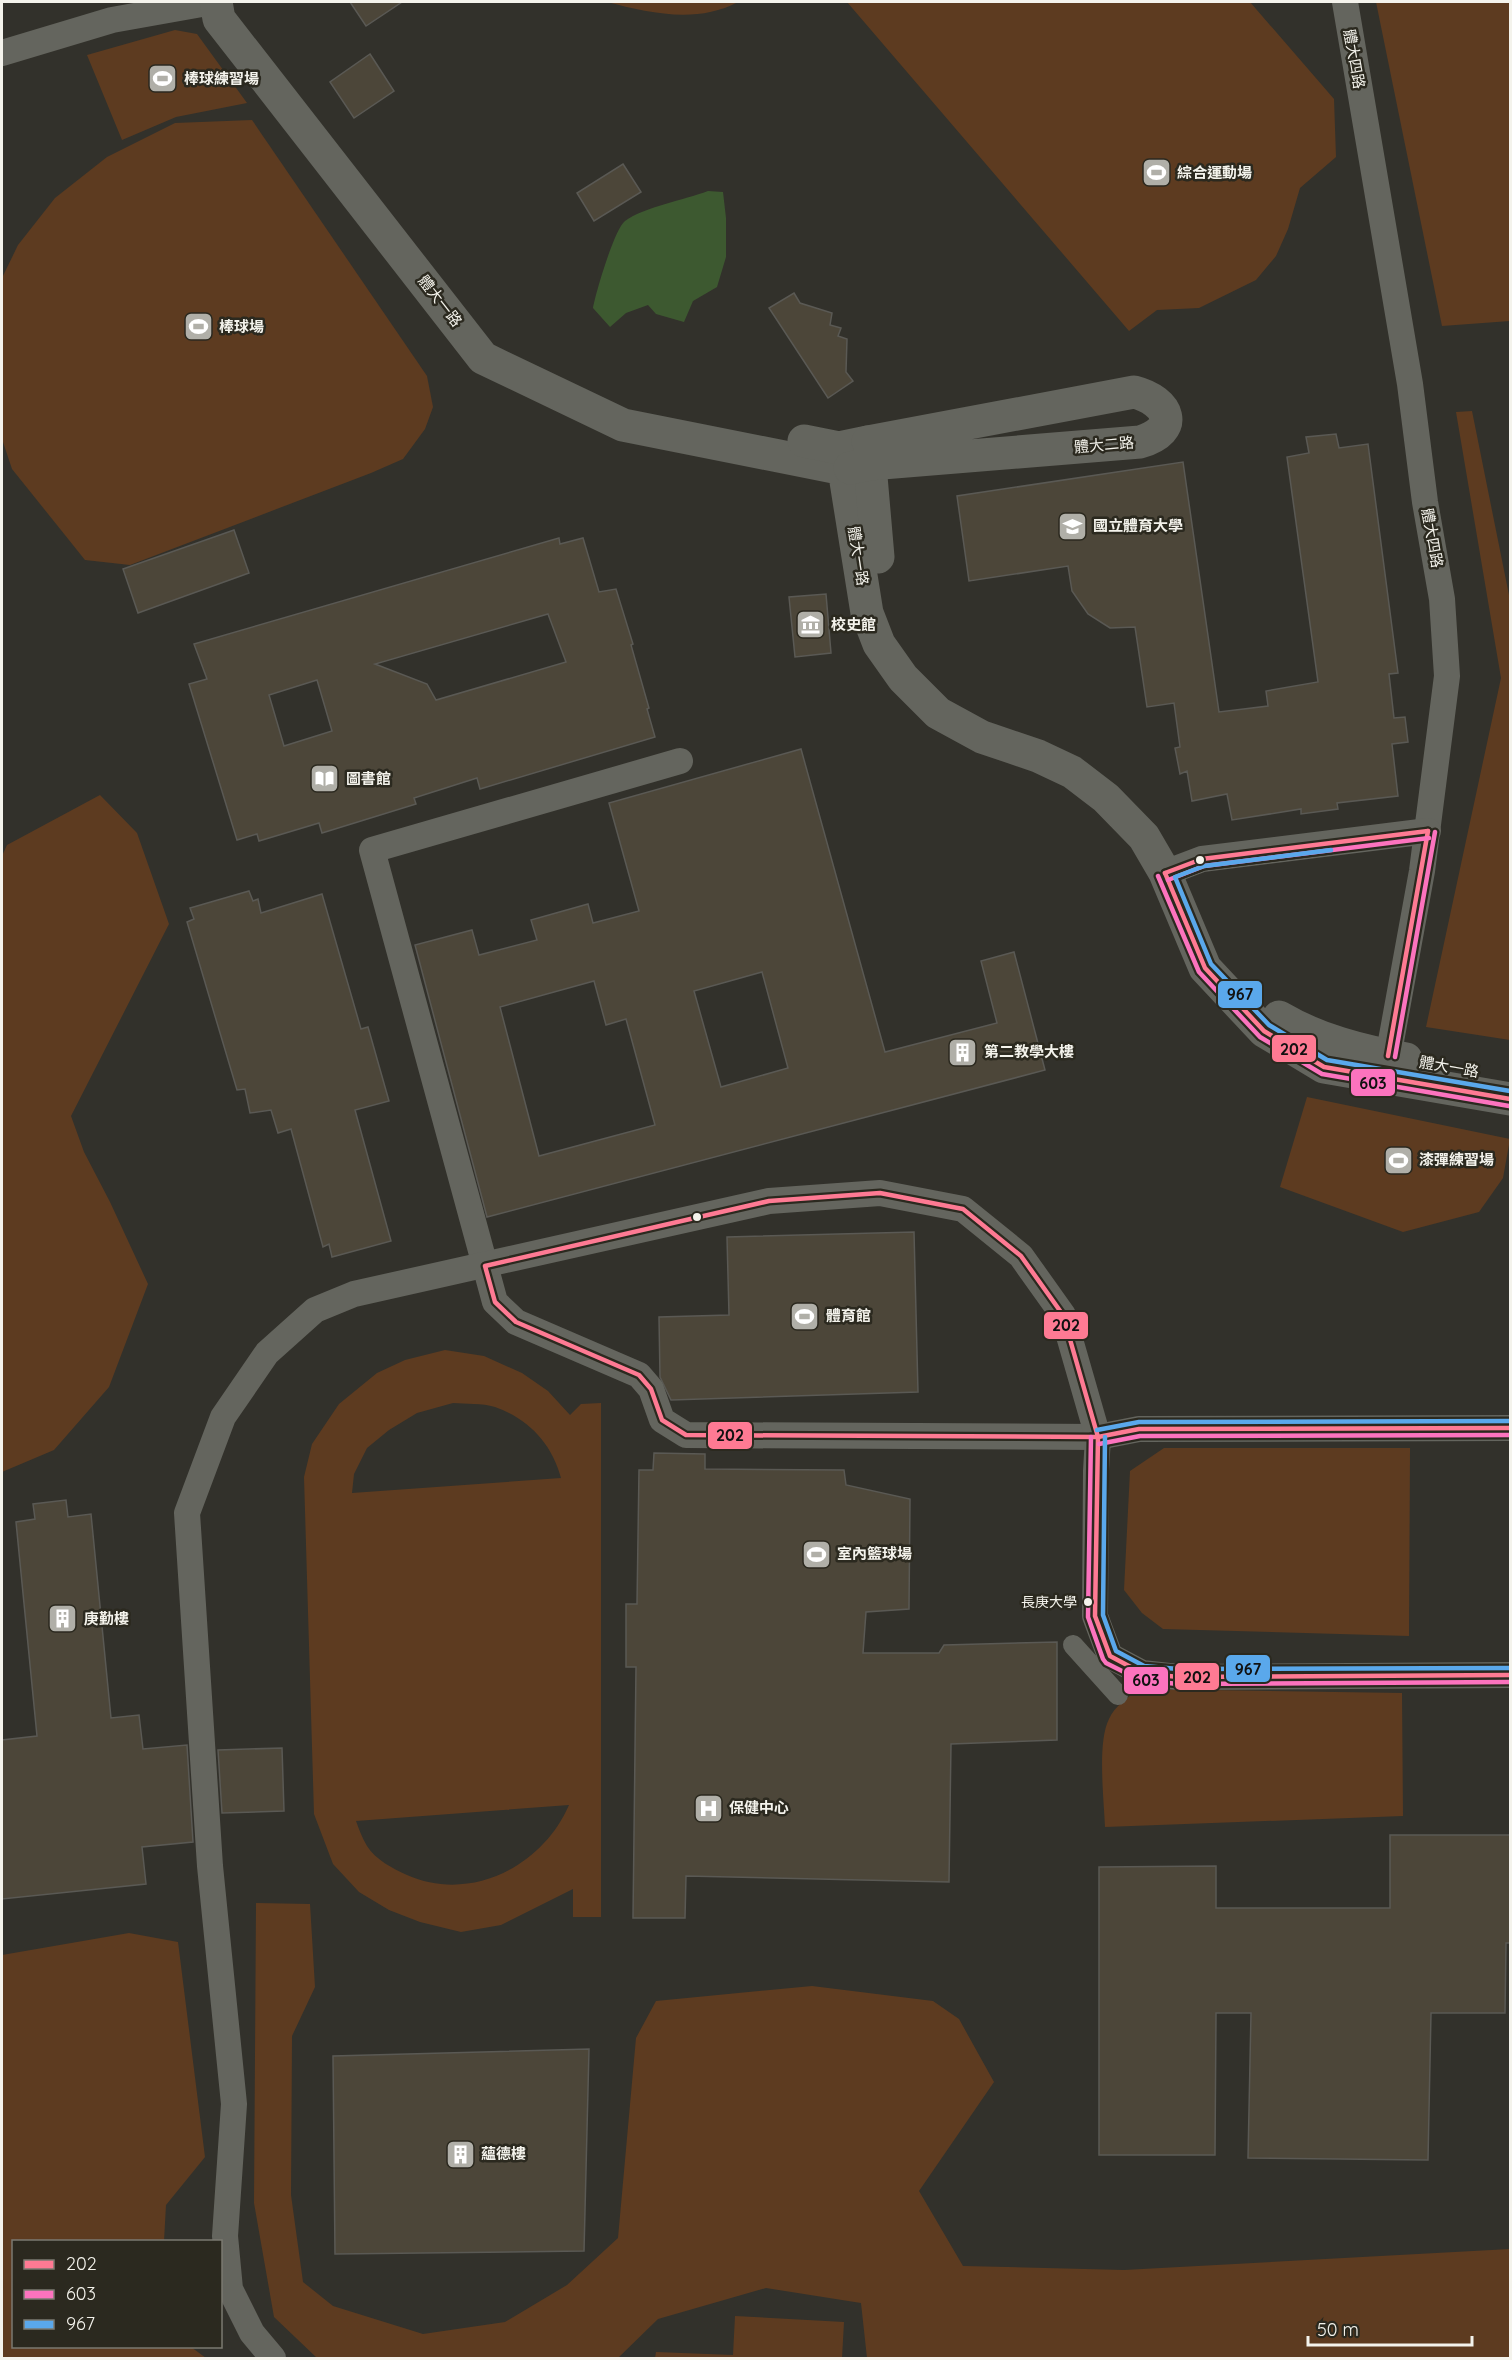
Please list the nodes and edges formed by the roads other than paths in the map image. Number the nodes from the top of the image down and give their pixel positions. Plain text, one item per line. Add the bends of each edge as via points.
1 (214, 2) edge
2 (233, 2) edge
3 (1345, 2) edge
4 (2, 53) edge
5 (855, 456) junction
6 (680, 760) dead end
7 (1428, 831) junction
8 (1173, 870) junction
9 (1387, 1066) junction
10 (1510, 1078) edge
11 (1510, 1099) edge
12 (485, 1266) junction
13 (1510, 1428) edge
14 (1098, 1437) junction
15 (1073, 1645) dead end
16 (1510, 1675) edge
17 (1118, 1695) dead end
18 (273, 2358) edge

1 - 4 street, 體大一路 via 112,20
1 - 5 street, 體大一路 via 219,19 483,358 623,425
2 - 5 street, 體大一路 via 499,347 632,408
3 - 7 street, 體大四路 via 1442,599 1447,676
5 - 5 street, 體大二路 via 1140,442 1156,438 1166,420 1162,406 1134,392
5 - 8 street, 體大一路 via 896,634 916,667 945,694 997,724 1083,758 1157,826
6 - 12 street via 372,850
7 - 8 street via 1202,859
7 - 9 street, 體大四路
8 - 9 street, 體大一路 via 1225,962 1279,1018
9 - 10 street, 體大一路
9 - 11 street, 體大一路
12 - 14 street via 495,1302 516,1322 639,1375 651,1389 662,1420 686,1435
12 - 14 street via 769,1201 880,1192 963,1209 1022,1256 1063,1315
12 - 18 street via 354,1294 315,1310 267,1353 223,1417 188,1513 210,1866 234,2104 225,2236 230,2289 252,2333
13 - 14 street via 1139,1429
14 - 16 street via 1095,1617 1110,1656 1142,1673 1178,1677
15 - 17 street

